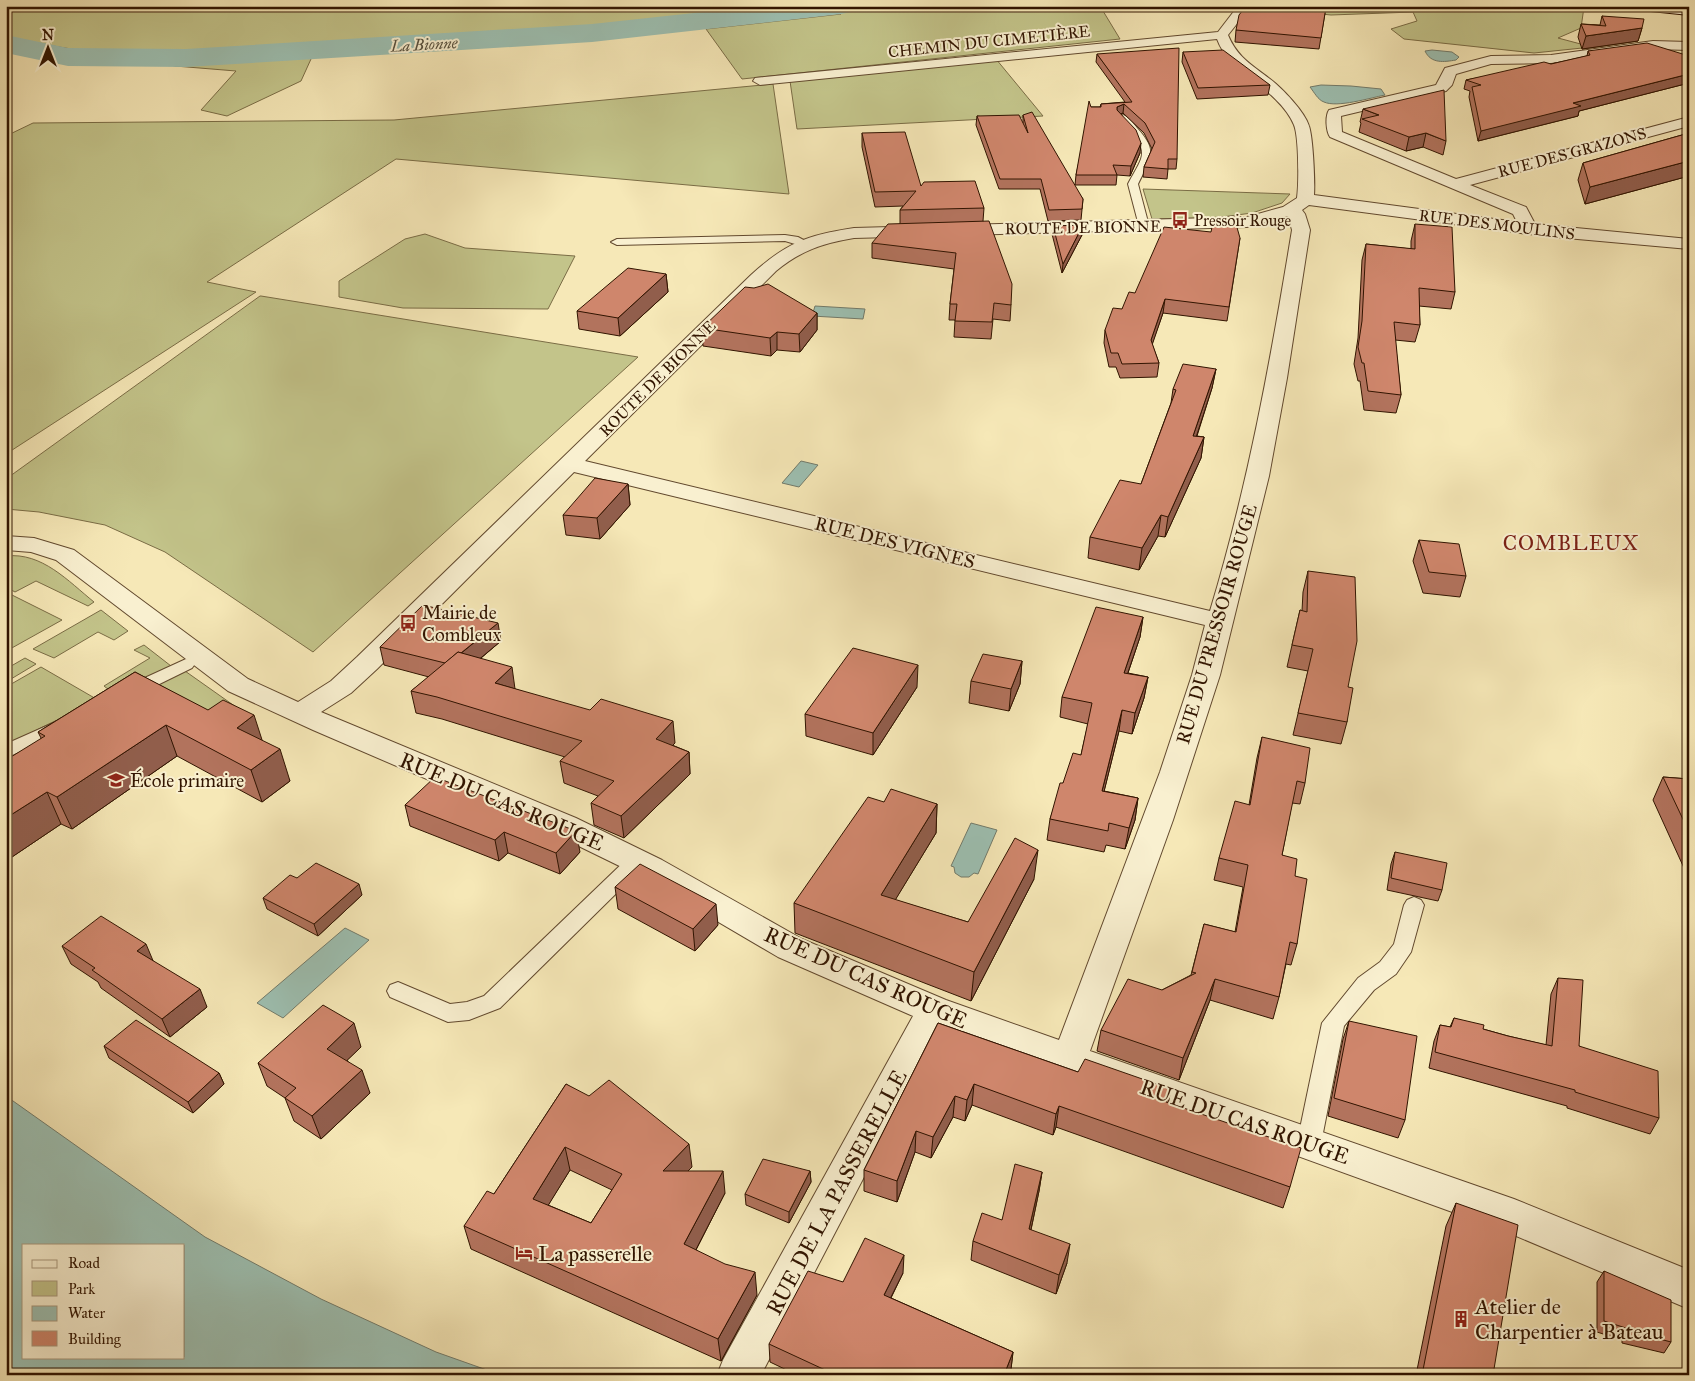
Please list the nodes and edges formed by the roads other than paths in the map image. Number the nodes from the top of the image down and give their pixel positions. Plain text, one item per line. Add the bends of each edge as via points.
1 (1245, 6) edge
2 (1641, 6) edge
3 (1689, 11) edge
4 (1222, 35) junction
5 (1689, 46) edge
6 (760, 82) dead end
7 (1122, 118) edge
8 (1689, 121) edge
9 (1454, 184) junction
10 (1297, 205) junction
11 (1144, 226) junction
12 (1528, 228) junction
13 (617, 242) dead end
14 (805, 244) junction
15 (1689, 244) edge
16 (570, 464) junction
17 (6, 543) edge
18 (1220, 620) junction
19 (186, 664) dead end
20 (112, 700) edge
21 (300, 713) junction
22 (77, 718) edge
23 (6, 752) edge
24 (637, 861) junction
25 (1414, 905) dead end
26 (398, 991) dead end
27 (934, 1010) junction
28 (1070, 1059) junction
29 (1309, 1143) junction
30 (1689, 1290) edge
31 (738, 1375) edge

1 - 4 street
2 - 3 street
4 - 6 street, CHEMIN DU CIMETIÈRE
4 - 10 street via 1234,58 1288,104 1302,126 1307,184
5 - 9 street via 1653,45 1552,59 1491,60 1450,71 1440,88 1334,113 1336,134
7 - 11 lane via 1146,149 1147,156 1133,184
8 - 9 street, RUE DES GRAZONS
9 - 12 street via 1520,211
10 - 11 street, ROUTE DE BIONNE via 1275,216 1247,222
10 - 12 street, RUE DES MOULINS via 1379,210
10 - 18 street, RUE DU PRESSOIR ROUGE via 1301,230 1263,457
11 - 14 street, ROUTE DE BIONNE via 854,233
12 - 15 street, RUE DES MOULINS
13 - 14 lane via 785,238
14 - 16 street, ROUTE DE BIONNE via 790,250 763,273
16 - 18 street, RUE DES VIGNES
16 - 21 street, ROUTE DE BIONNE via 341,687
17 - 21 street, RUE DU CAS ROUGE via 34,545 65,555 238,685
18 - 28 street, RUE DU PRESSOIR ROUGE via 1206,674 1152,835
19 - 20 lane
21 - 24 street, RUE DU CAS ROUGE via 565,826
22 - 23 lane
24 - 26 lane via 492,1002 469,1011 448,1014
24 - 27 street, RUE DU CAS ROUGE via 790,948
25 - 29 lane via 1404,946 1388,968 1366,984 1334,1023
27 - 28 street, RUE DU CAS ROUGE
27 - 31 street, RUE DE LA PASSERELLE
28 - 29 street, RUE DU CAS ROUGE
29 - 30 street, RUE DU CAS ROUGE via 1514,1217

